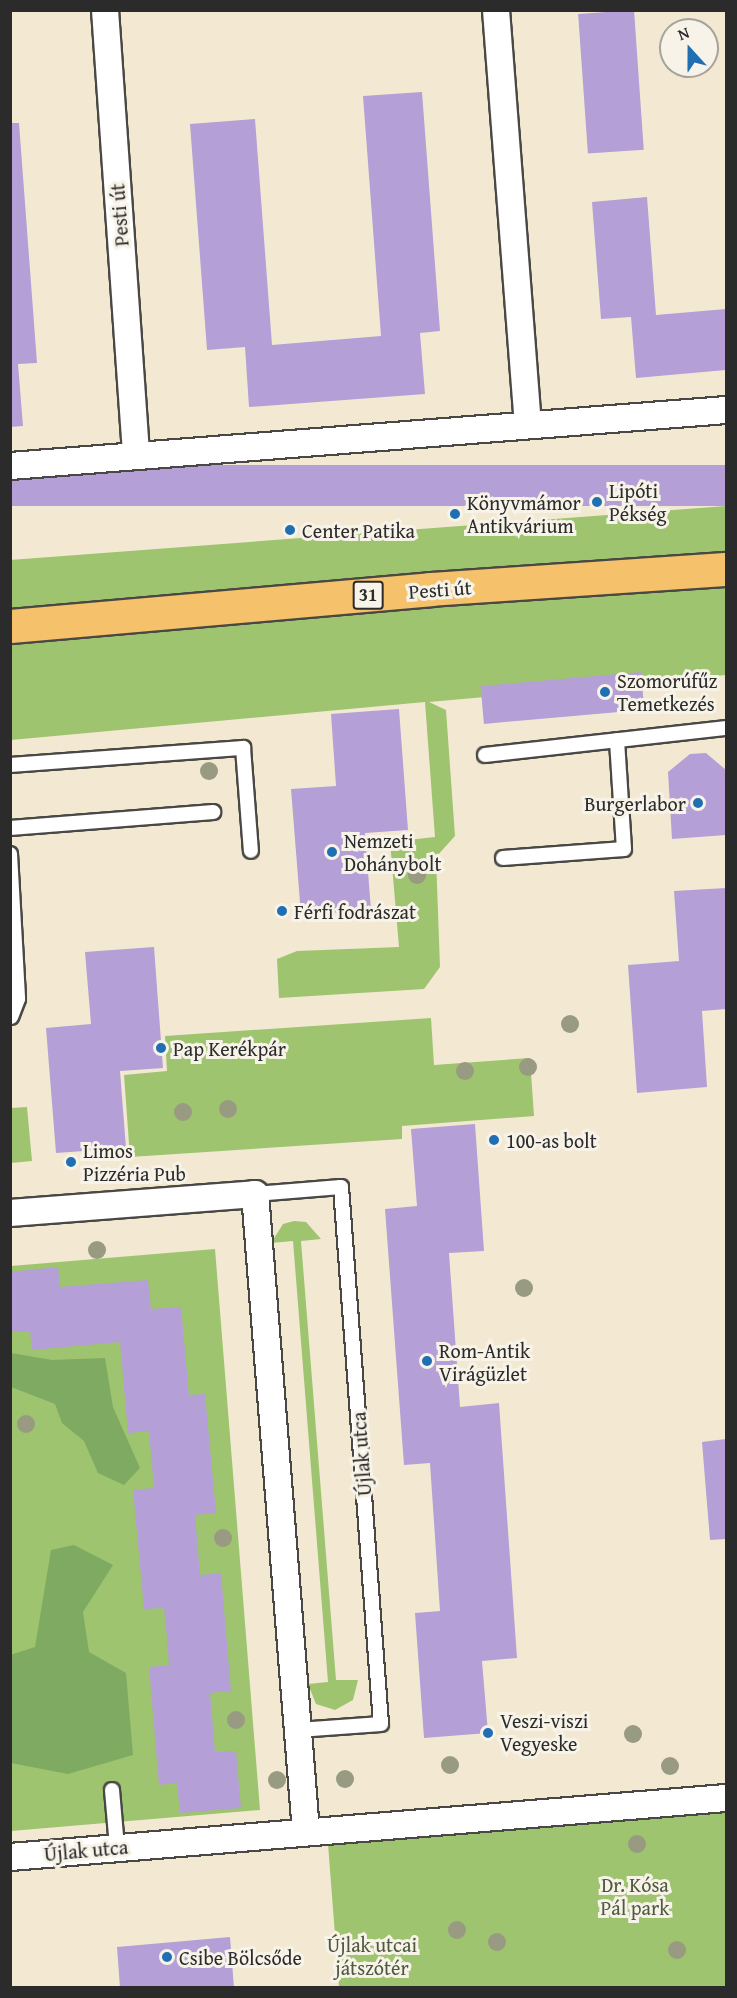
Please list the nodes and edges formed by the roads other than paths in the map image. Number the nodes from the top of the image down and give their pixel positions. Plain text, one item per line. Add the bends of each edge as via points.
1 (105, 10) edge
2 (496, 10) edge
3 (726, 410) edge
4 (528, 425) junction
5 (136, 456) junction
6 (10, 466) edge
7 (726, 569) edge
8 (10, 626) edge
9 (726, 728) edge
10 (617, 740) junction
11 (485, 755) dead end
12 (10, 765) edge
13 (213, 812) dead end
14 (10, 828) edge
15 (251, 851) dead end
16 (10, 854) edge
17 (503, 858) dead end
18 (11, 1017) edge
19 (255, 1194) junction
20 (10, 1213) edge
21 (298, 1730) junction
22 (112, 1790) dead end
23 (726, 1798) edge
24 (306, 1832) junction
25 (117, 1847) junction
26 (10, 1857) edge

1 - 5 street, Pesti út
2 - 4 street
3 - 4 street
4 - 5 street
5 - 6 street
7 - 8 main road, Pesti út / 31 via 430,589
9 - 10 lane
10 - 11 lane
10 - 17 lane via 624,849
12 - 15 lane via 243,748
13 - 14 lane
16 - 18 lane via 18,999
19 - 20 street, Újlak utca
19 - 21 street
19 - 21 lane, Újlak utca via 341,1187 381,1724
21 - 24 street
22 - 25 lane
23 - 24 street, Újlak utca
24 - 25 street, Újlak utca
25 - 26 street, Újlak utca

